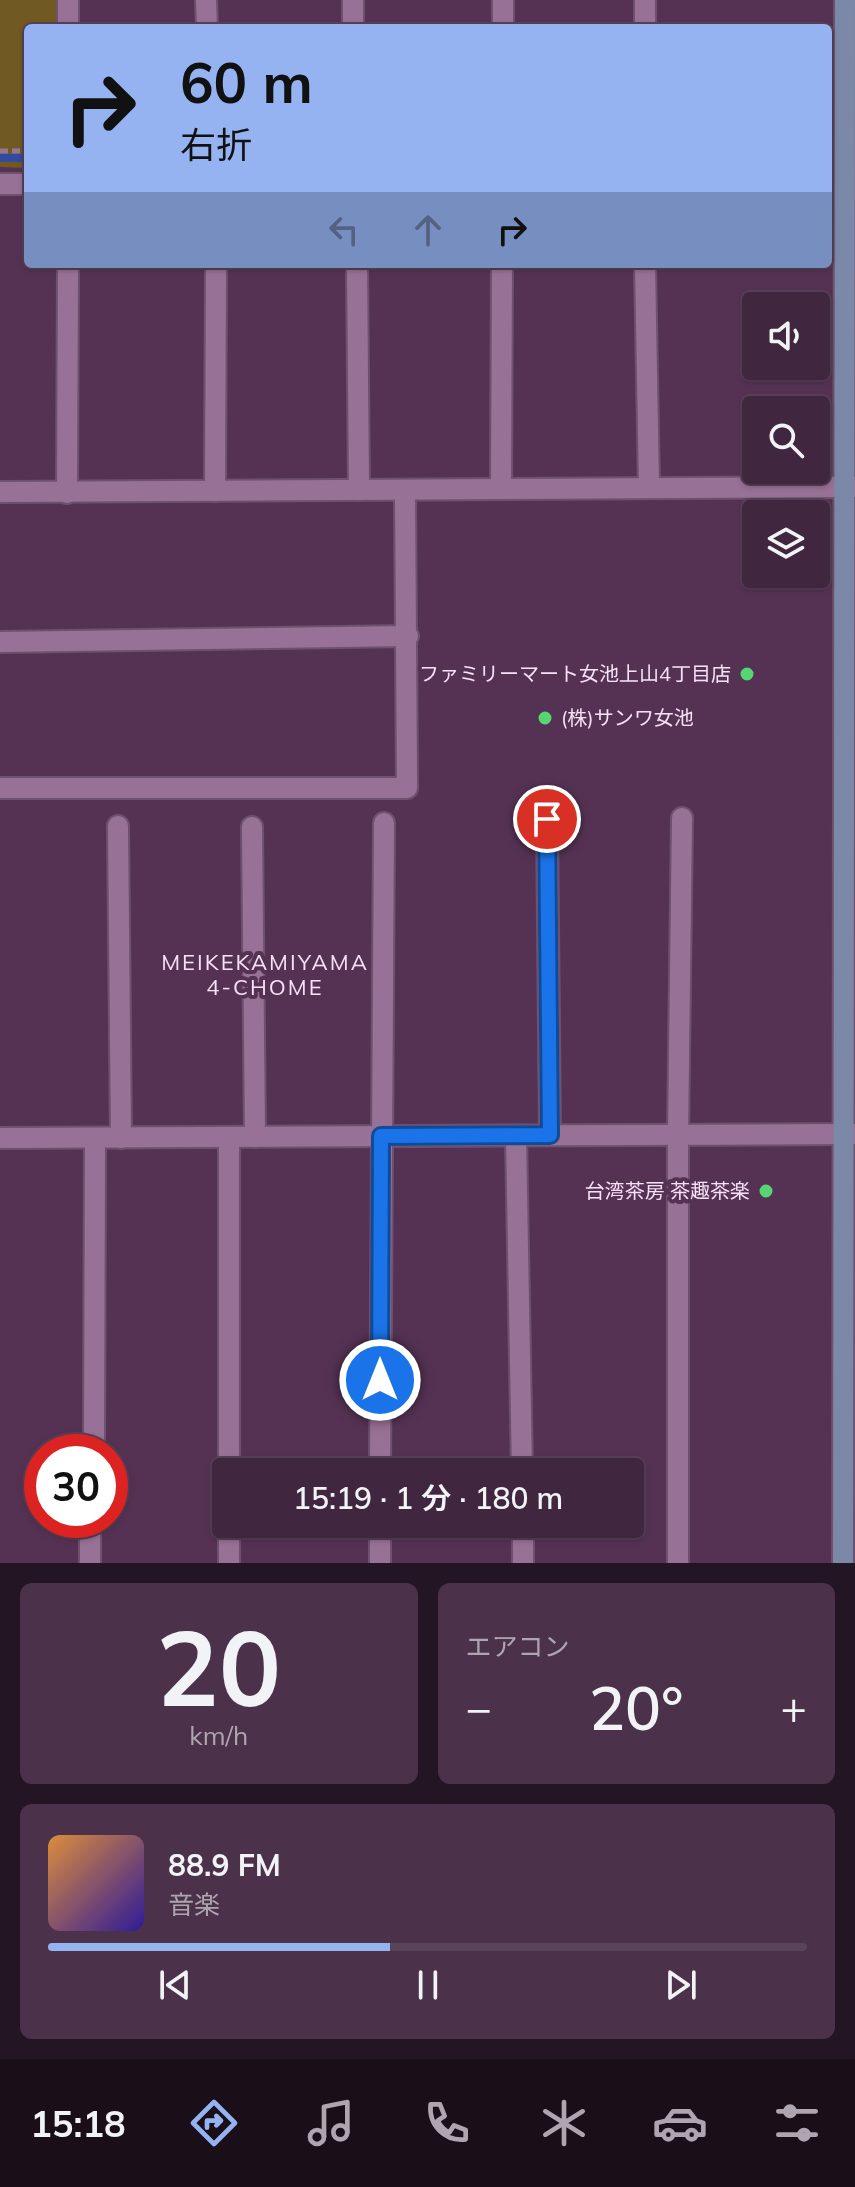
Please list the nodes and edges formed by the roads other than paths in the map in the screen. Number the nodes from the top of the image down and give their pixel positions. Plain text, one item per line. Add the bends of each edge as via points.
1 (68, 0) edge
2 (206, 0) edge
3 (353, 0) edge
4 (503, 0) edge
5 (645, 0) edge
6 (845, 0) edge
7 (68, 24) edge
8 (207, 24) edge
9 (353, 24) edge
10 (503, 24) edge
11 (645, 24) edge
12 (0, 184) edge
13 (24, 184) edge
14 (68, 268) edge
15 (216, 268) edge
16 (357, 268) edge
17 (502, 268) edge
18 (645, 268) edge
19 (501, 487) junction
20 (649, 487) junction
21 (850, 487) edge
22 (359, 490) junction
23 (405, 490) junction
24 (215, 491) junction
25 (0, 492) edge
26 (67, 493) junction
27 (408, 636) junction
28 (0, 642) edge
29 (0, 788) edge
30 (682, 818) dead end
31 (547, 819) dead end
32 (384, 823) dead end
33 (118, 826) dead end
34 (252, 827) dead end
35 (849, 1134) edge
36 (550, 1135) junction
37 (678, 1135) junction
38 (381, 1136) junction
39 (516, 1136) junction
40 (229, 1137) junction
41 (255, 1137) junction
42 (0, 1138) edge
43 (95, 1138) junction
44 (121, 1138) junction
45 (94, 1434) edge
46 (229, 1458) edge
47 (380, 1458) edge
48 (522, 1458) edge
49 (90, 1538) edge
50 (229, 1538) edge
51 (380, 1538) edge
52 (523, 1538) edge
53 (90, 1563) edge
54 (229, 1563) edge
55 (380, 1563) edge
56 (523, 1563) edge
57 (678, 1563) edge
58 (843, 1563) edge

1 - 7 street
2 - 8 street
3 - 9 street
4 - 10 street
5 - 11 street
6 - 21 street
12 - 13 street
14 - 26 street
15 - 24 street
16 - 22 street
17 - 19 street
18 - 20 street
19 - 20 street
19 - 23 street
20 - 21 street
21 - 35 street
22 - 23 street
22 - 24 street
23 - 27 street
24 - 26 street
25 - 26 street
27 - 28 street
27 - 29 street via 407,788
30 - 37 street
31 - 36 street
32 - 38 street
33 - 44 street
34 - 41 street
35 - 37 street
35 - 58 street
36 - 37 street
36 - 39 street
37 - 57 street
38 - 39 street
38 - 41 street
38 - 47 street
39 - 48 street
40 - 41 street
40 - 44 street
40 - 46 street
42 - 43 street
43 - 44 street
43 - 45 street
49 - 53 street
50 - 54 street
51 - 55 street
52 - 56 street

